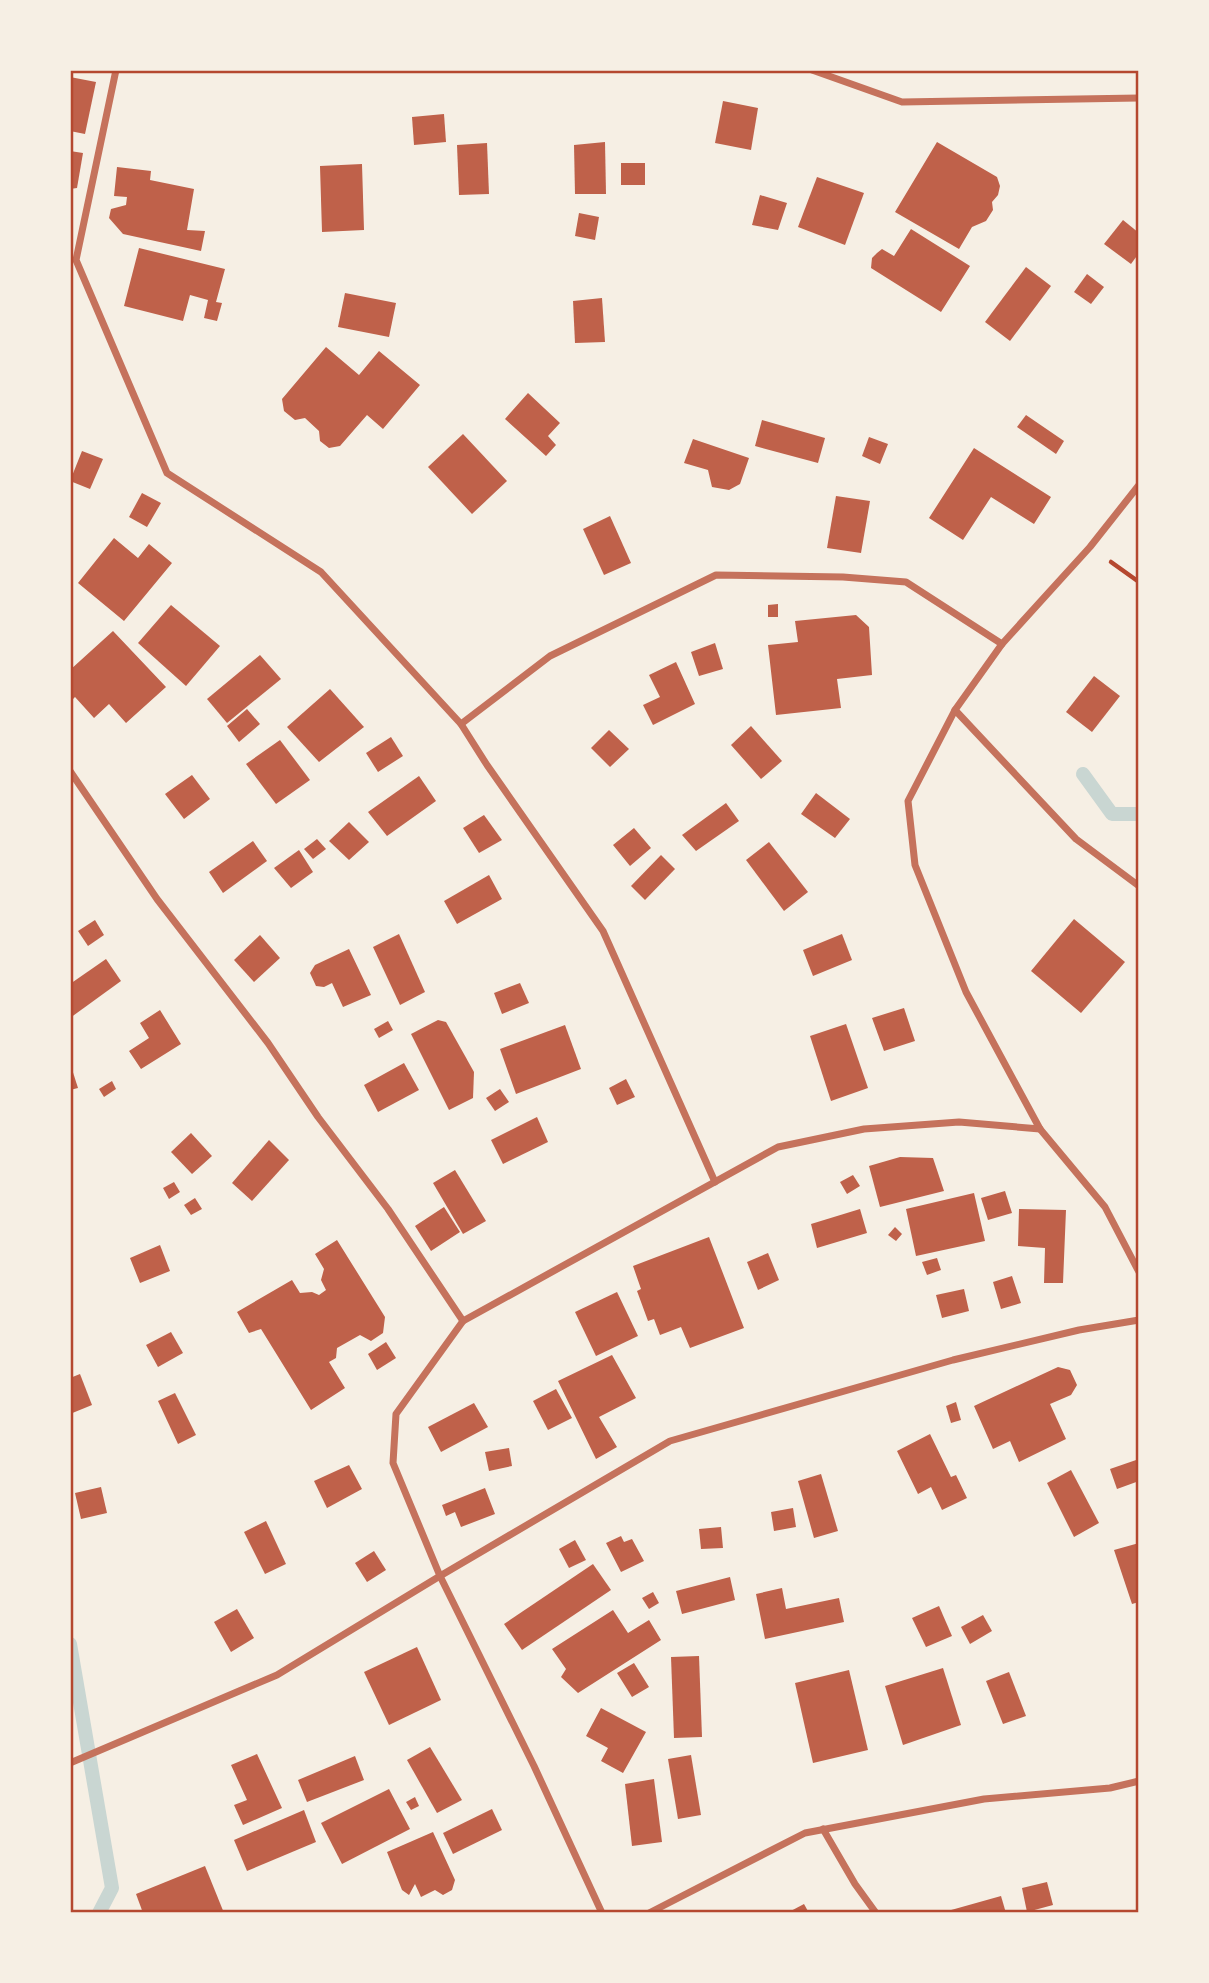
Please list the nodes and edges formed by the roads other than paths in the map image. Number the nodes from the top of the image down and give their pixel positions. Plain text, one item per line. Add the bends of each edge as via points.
1 (116, 70) edge
2 (812, 70) edge
3 (1139, 99) edge
4 (1139, 485) edge
5 (1002, 644) junction
6 (956, 710) junction
7 (461, 724) junction
8 (70, 771) edge
9 (1139, 886) edge
10 (1040, 1129) junction
11 (715, 1182) junction
12 (1139, 1272) edge
13 (1139, 1320) edge
14 (463, 1321) junction
15 (439, 1576) junction
16 (70, 1763) edge
17 (1139, 1781) edge
18 (823, 1829) junction
19 (603, 1913) edge
20 (649, 1913) edge
21 (876, 1913) edge

1 - 7 street via 76,260 167,473 321,572
2 - 3 street via 902,102
4 - 5 street
5 - 6 street
5 - 7 street via 906,582 716,575 550,656
6 - 9 street via 1076,839
6 - 10 street via 908,801 915,865 966,992
7 - 11 street via 603,931
8 - 14 street via 157,900 268,1043
10 - 11 street via 959,1122 864,1129 778,1147
10 - 12 street via 1105,1207
11 - 14 street
13 - 15 street via 953,1360 670,1441
14 - 15 street via 396,1414 393,1463
15 - 16 street via 277,1675
15 - 19 street
17 - 18 street via 1110,1788 984,1799
18 - 20 street via 805,1833
18 - 21 street

